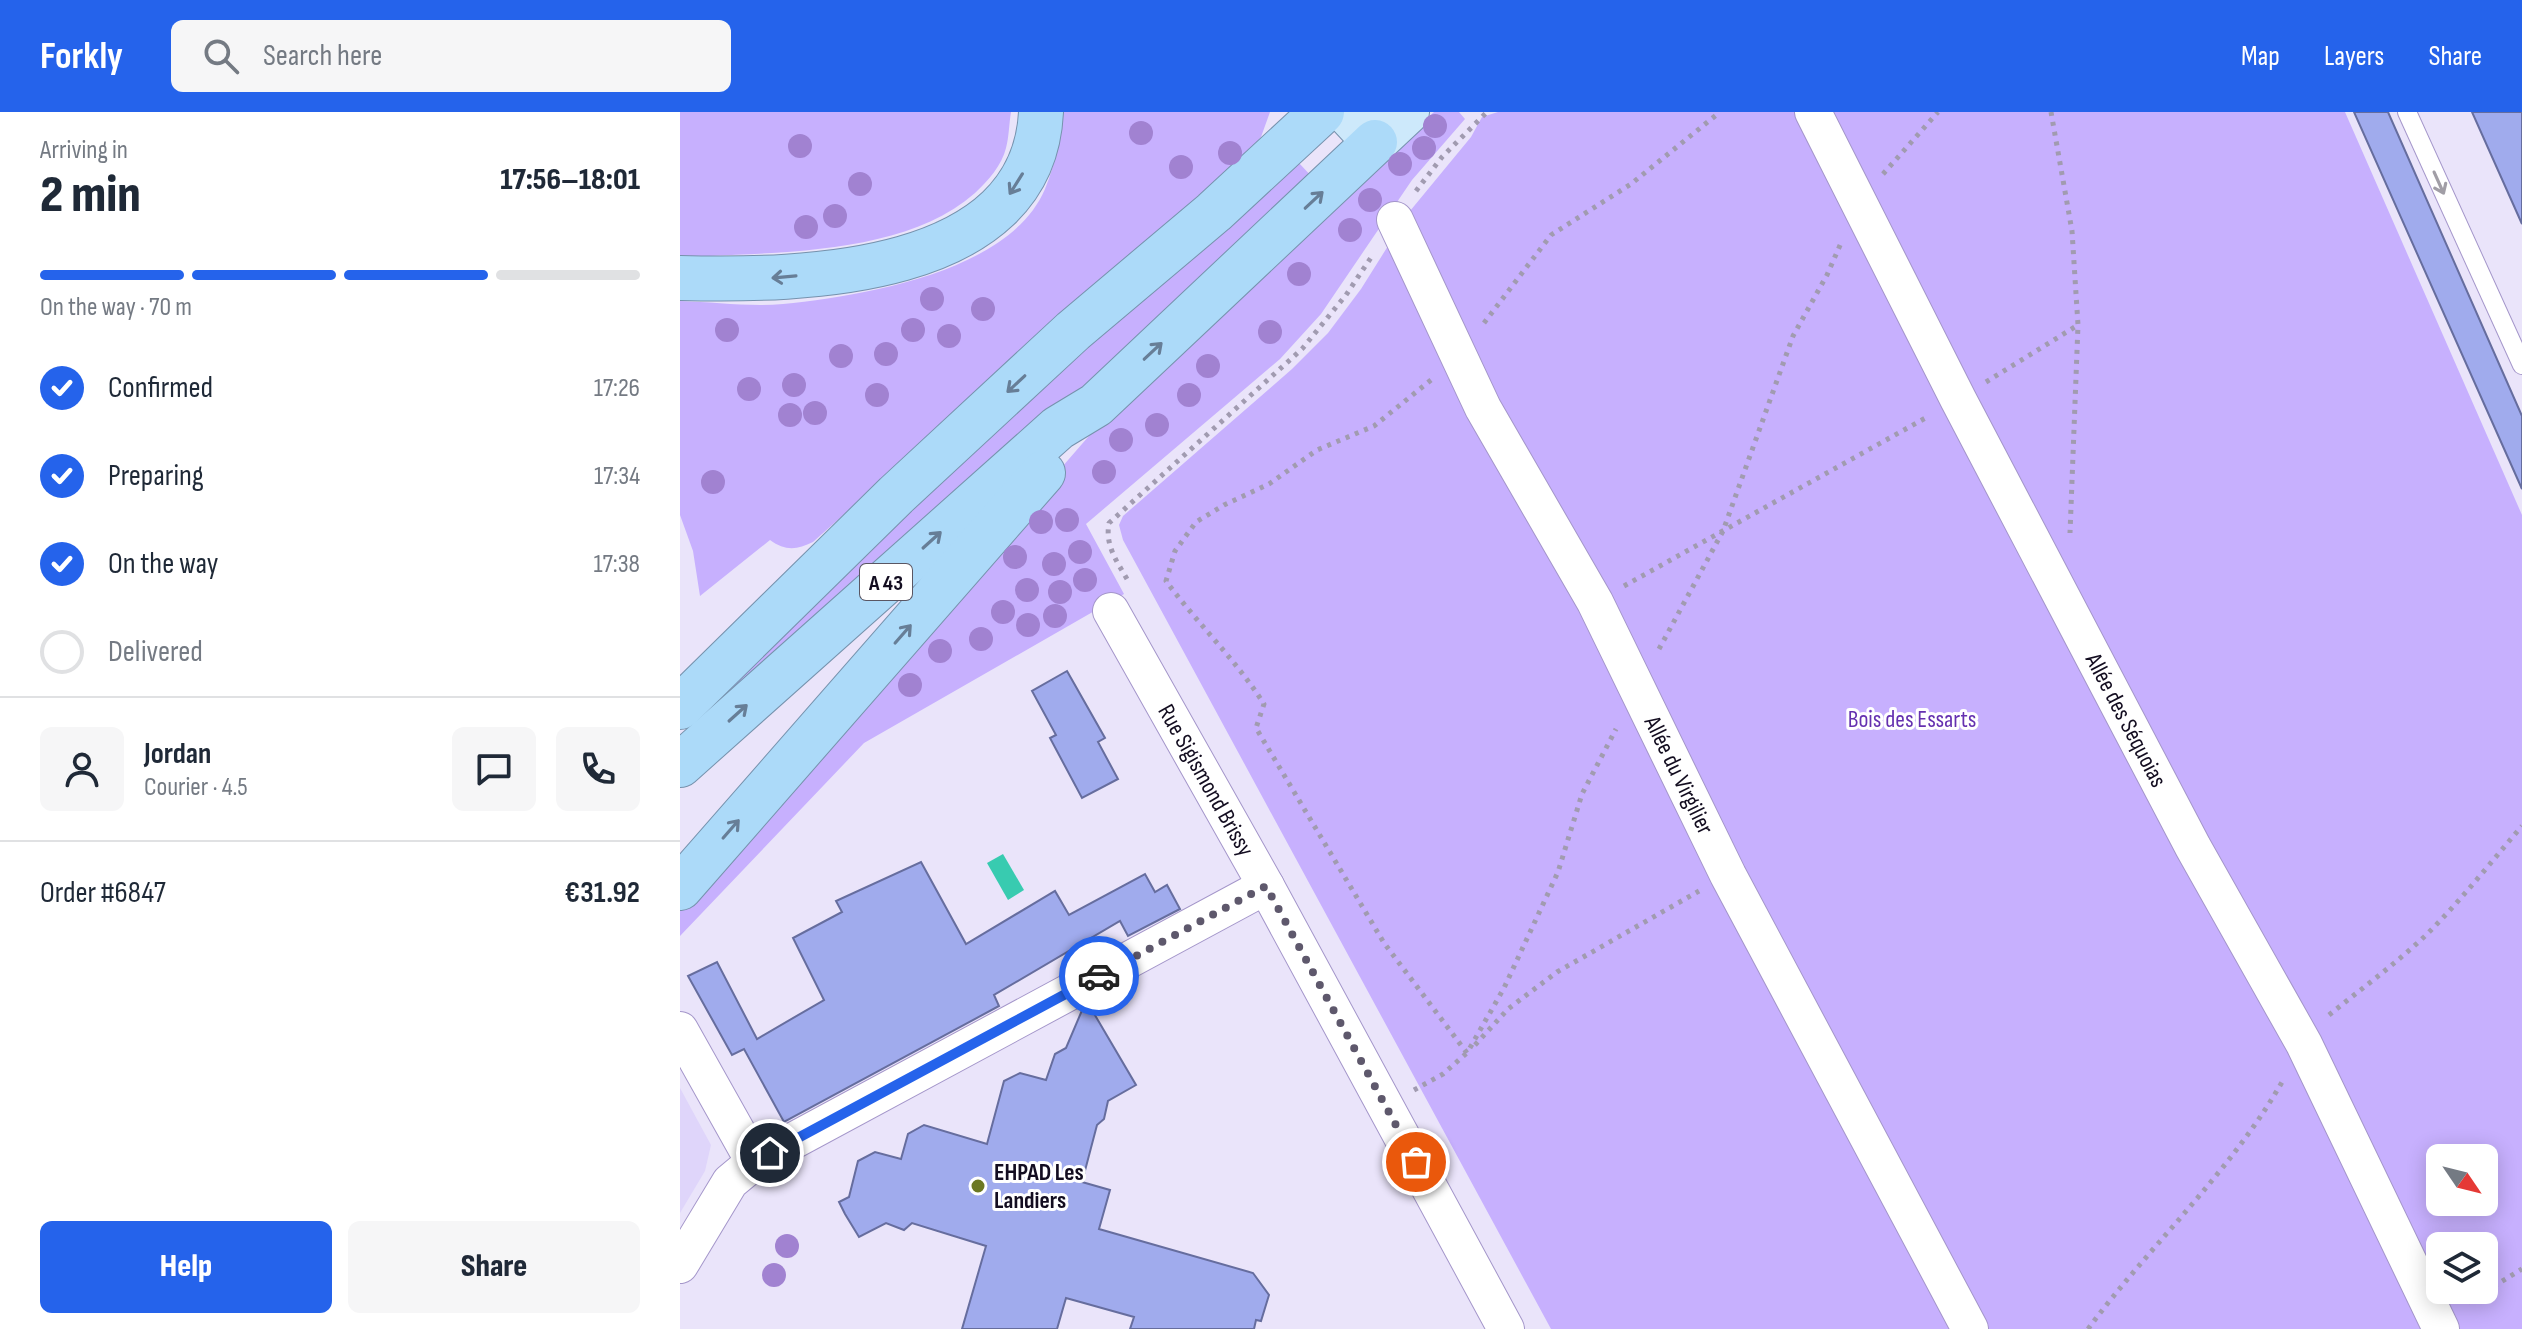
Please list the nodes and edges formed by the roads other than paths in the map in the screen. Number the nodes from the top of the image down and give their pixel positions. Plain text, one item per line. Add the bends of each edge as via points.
1 (1041, 112) edge
2 (1322, 112) edge
3 (1407, 112) edge
4 (1813, 112) edge
5 (2407, 112) edge
6 (1361, 127) edge
7 (1395, 220) road end
8 (680, 278) edge
9 (2522, 365) edge
10 (1096, 405) junction
11 (896, 495) junction
12 (1111, 611) road end
13 (680, 668) edge
14 (680, 707) edge
15 (680, 765) edge
16 (1266, 886) junction
17 (680, 888) edge
18 (680, 1030) edge
19 (754, 1162) junction
20 (680, 1265) edge
21 (2440, 1325) edge
22 (1506, 1329) edge
23 (1970, 1329) edge

1 -> 8 highway via 1039,140 1012,193 991,217 957,240 879,265 812,275
2 -> 11 highway, A 43
3 - 6 main road
4 - 21 street, Allée des Séquoias via 2193,847 2304,1044
5 -> 9 lane
10 -> 6 highway, A 43
7 - 23 street, Allée du Virgilier via 1483,408 1595,602 1728,875
15 -> 10 highway, A 43 via 1058,428
17 -> 10 highway via 1074,438
11 - 13 highway
11 - 14 highway, A 43
12 - 16 street, Rue Sigismond Brissy
16 - 19 street
16 - 22 street, Rue Sigismond Brissy
18 - 19 street
19 - 20 street via 730,1182

